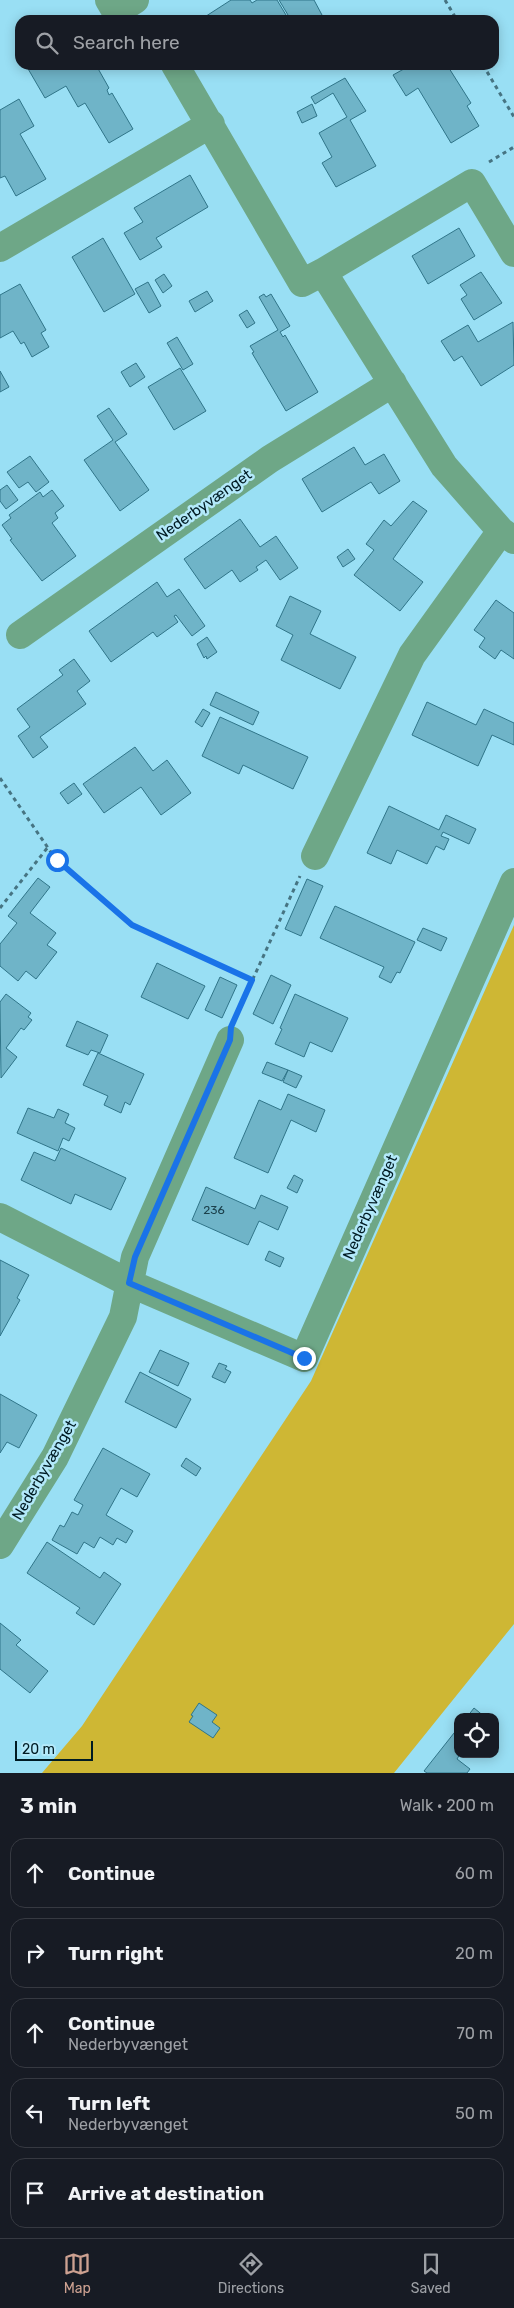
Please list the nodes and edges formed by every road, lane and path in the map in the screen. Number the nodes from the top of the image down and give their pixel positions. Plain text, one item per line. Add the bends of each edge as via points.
1 (109, 0) edge
2 (136, 0) edge
3 (446, 0) edge
4 (145, 15) edge
5 (454, 15) edge
6 (178, 70) edge
7 (487, 70) edge
8 (514, 117) edge
9 (211, 124) junction
10 (514, 147) edge
11 (493, 160) dead end
12 (0, 248) edge
13 (514, 254) edge
14 (324, 272) junction
15 (393, 383) junction
16 (508, 536) edge
17 (20, 635) dead end
18 (0, 778) edge
19 (48, 847) junction
20 (315, 856) joint
21 (514, 882) edge
22 (0, 908) edge
23 (252, 980) junction
24 (230, 1040) joint
25 (0, 1217) edge
26 (129, 1283) junction
27 (0, 1545) edge

1 - 2 street via 116,12
2 - 4 street
3 - 5 path
6 - 9 street
7 - 8 path
9 - 12 street
9 - 14 street via 302,282
10 - 11 path
13 - 14 street via 472,183
14 - 15 street
15 - 16 street via 444,466
15 - 17 street, Nederbyvænget via 270,459
16 - 20 street via 412,655
18 - 19 path
19 - 22 path
19 - 23 path via 57,860 132,925
20 - 23 path via 304,866
21 - 26 street, Nederbyvænget via 304,1358
23 - 24 path via 231,1027
24 - 26 street, Nederbyvænget via 135,1257
25 - 26 street, Nederbyvænget
26 - 27 street, Nederbyvænget via 123,1318 55,1457

